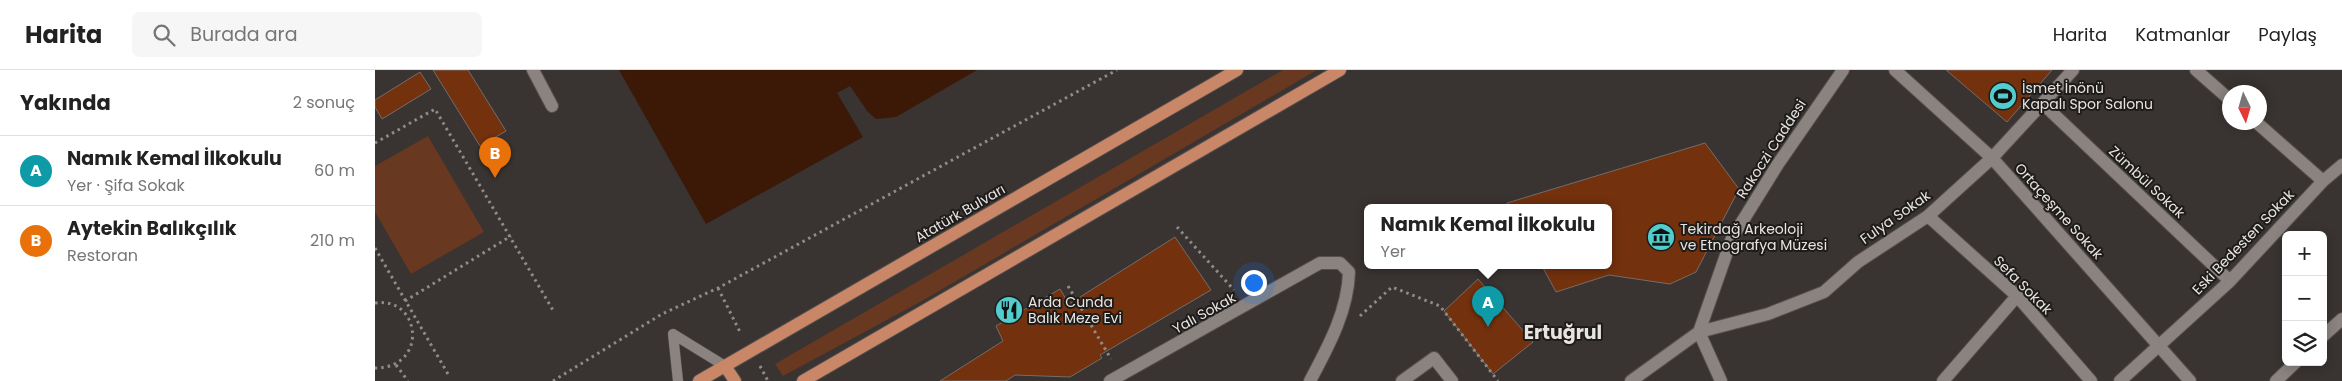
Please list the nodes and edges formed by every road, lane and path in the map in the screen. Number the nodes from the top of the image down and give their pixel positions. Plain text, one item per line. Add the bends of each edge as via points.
1 (533, 70) edge
2 (1117, 70) edge
3 (1237, 70) edge
4 (1340, 70) edge
5 (1843, 70) edge
6 (1895, 70) edge
7 (2073, 70) edge
8 (2196, 70) edge
9 (2222, 93) edge
10 (2043, 104) junction
11 (552, 106) dead end
12 (2265, 130) edge
13 (375, 143) edge
14 (1992, 158) junction
15 (2342, 165) edge
16 (2323, 181) junction
17 (1928, 216) junction
18 (1177, 227) dead end
19 (511, 236) junction
20 (375, 248) edge
21 (2230, 281) junction
22 (1068, 286) dead end
23 (718, 288) junction
24 (2017, 296) junction
25 (405, 301) junction
26 (375, 303) edge
27 (1248, 306) junction
28 (555, 312) dead end
29 (1367, 312) dead end
30 (414, 316) junction
31 (2342, 319) edge
32 (410, 320) junction
33 (1699, 332) junction
34 (2327, 332) edge
35 (741, 334) dead end
36 (2158, 345) junction
37 (396, 365) junction
38 (725, 366) junction
39 (759, 366) dead end
40 (2292, 366) edge
41 (375, 368) edge
42 (449, 374) dead end
43 (1116, 379) edge
44 (408, 381) edge
45 (553, 381) edge
46 (679, 381) edge
47 (699, 381) edge
48 (735, 381) edge
49 (768, 381) edge
50 (803, 381) edge
51 (1310, 381) edge
52 (1402, 381) edge
53 (1452, 381) edge
54 (1498, 381) edge
55 (1631, 381) edge
56 (1721, 381) edge
57 (1943, 381) edge
58 (2091, 381) edge
59 (2120, 381) edge
60 (2190, 381) edge
61 (2276, 381) edge

1 - 11 street
2 - 23 path
3 - 38 main road, Atatürk Bulvarı
4 - 50 main road
5 - 33 street, Rakoczi Caddesi via 1732,238
6 - 14 street, Ortaçeşme Sokak
7 - 10 street, Fulya Sokak
8 - 9 street
10 - 14 street, Fulya Sokak
10 - 21 street, Zümbül Sokak
12 - 16 street
13 - 19 path via 435,109
14 - 17 street, Fulya Sokak
14 - 36 street, Ortaçeşme Sokak
15 - 16 street, Eski Bedesten Sokak
16 - 21 street, Eski Bedesten Sokak
17 - 24 street, Sefa Sokak
17 - 33 street, Fulya Sokak via 1858,262 1824,292 1768,314
18 - 27 path
19 - 25 path
19 - 28 path
20 - 25 path
21 - 36 street, Eski Bedesten Sokak
22 - 43 path
23 - 35 path
23 - 45 path via 662,314
24 - 57 street
24 - 58 street, Sefa Sokak
25 - 30 path
26 - 32 path via 389,303
27 - 43 street, Yalı Sokak
27 - 51 street, Yalı Sokak via 1320,263 1340,263 1349,272 1349,288 1341,316
29 - 54 path via 1392,287 1440,306
30 - 32 path
30 - 42 path
31 - 34 street
32 - 37 path via 411,348
33 - 55 street
33 - 56 street
36 - 59 street, Eski Bedesten Sokak
36 - 60 street, Ortaçeşme Sokak
37 - 41 path
37 - 44 path
38 - 46 lane via 673,334
38 - 47 main road, Atatürk Bulvarı
38 - 48 main road
39 - 49 path
40 - 61 street
52 - 53 street via 1434,358

